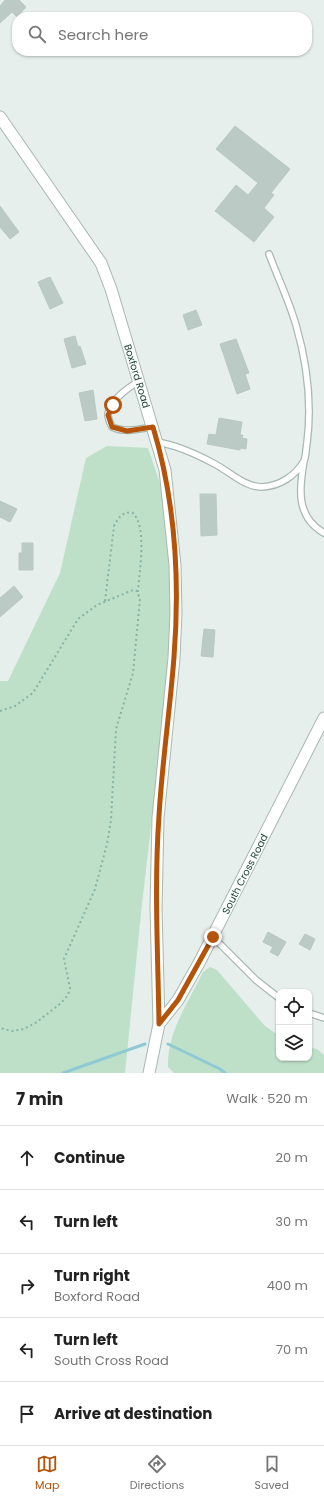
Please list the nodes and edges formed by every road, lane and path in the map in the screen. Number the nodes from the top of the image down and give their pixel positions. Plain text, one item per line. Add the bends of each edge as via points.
1 (0, 117) edge
2 (269, 254) dead end
3 (139, 381) junction
4 (153, 427) junction
5 (157, 442) junction
6 (304, 460) junction
7 (324, 533) edge
8 (138, 594) junction
9 (105, 601) junction
10 (0, 711) edge
11 (324, 718) edge
12 (213, 937) junction
13 (276, 996) edge
14 (312, 1014) edge
15 (324, 1018) edge
16 (159, 1024) junction
17 (0, 1028) edge
18 (149, 1073) edge

1 - 3 street, Boxford Road via 101,263
2 - 6 lane via 296,326 303,353 309,406
3 - 4 street, Boxford Road
3 - 4 lane via 118,397 109,411 109,419 112,427 117,430
4 - 5 street, Boxford Road
5 - 6 lane via 170,444 214,463 252,486 262,487 284,482
5 - 16 street, Boxford Road via 165,470 170,514 176,613 158,818 156,908
6 - 7 lane via 300,480 302,507 307,519
8 - 9 path via 133,590
8 - 9 path via 141,527 132,512 120,516 114,526
8 - 17 path via 140,599 133,672 116,729 111,820 107,844 95,889 64,959 70,988 61,1003 24,1029 12,1031
9 - 10 path via 78,619 33,693 15,706
11 - 12 street, South Cross Road
12 - 13 lane via 256,980
12 - 16 street, South Cross Road via 178,1000
14 - 15 lane
16 - 18 street, Boxford Road

